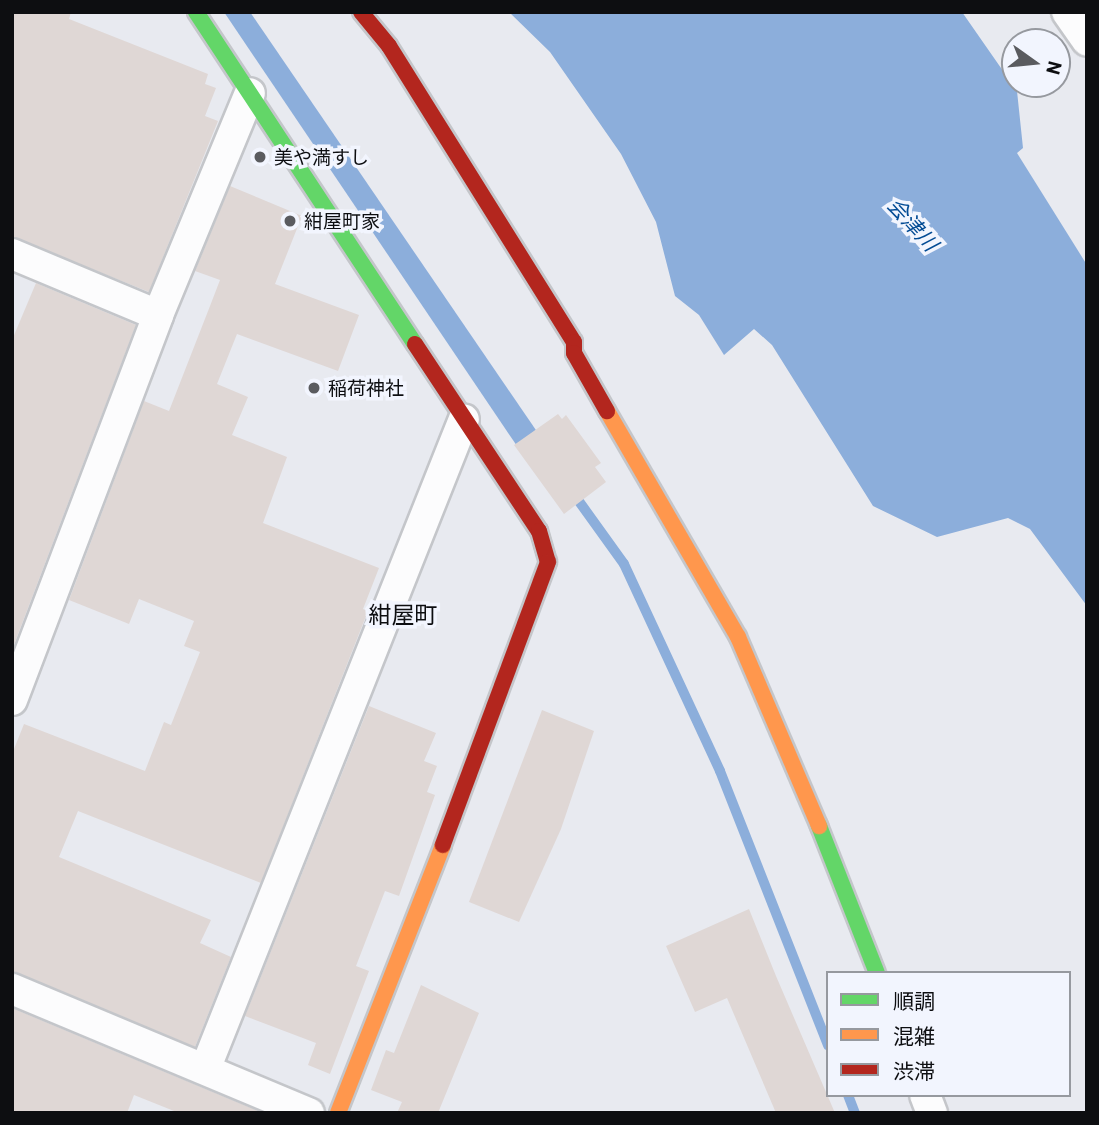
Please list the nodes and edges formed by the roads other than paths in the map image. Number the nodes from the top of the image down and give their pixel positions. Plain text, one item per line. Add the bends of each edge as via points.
1 (195, 12) edge
2 (360, 12) edge
3 (1067, 12) edge
4 (1087, 41) edge
5 (250, 93) junction
6 (12, 254) edge
7 (158, 315) junction
8 (464, 419) junction
9 (12, 700) edge
10 (876, 971) edge
11 (12, 989) edge
12 (206, 1067) junction
13 (309, 1113) edge
14 (338, 1113) edge

1 - 5 street
2 - 10 street via 396,57 574,342 575,353 738,637 769,700
3 - 4 street
5 - 7 street
5 - 8 street
6 - 7 street
7 - 9 street
8 - 12 street
8 - 14 street via 539,531 548,562 527,629
11 - 12 street
12 - 13 street

